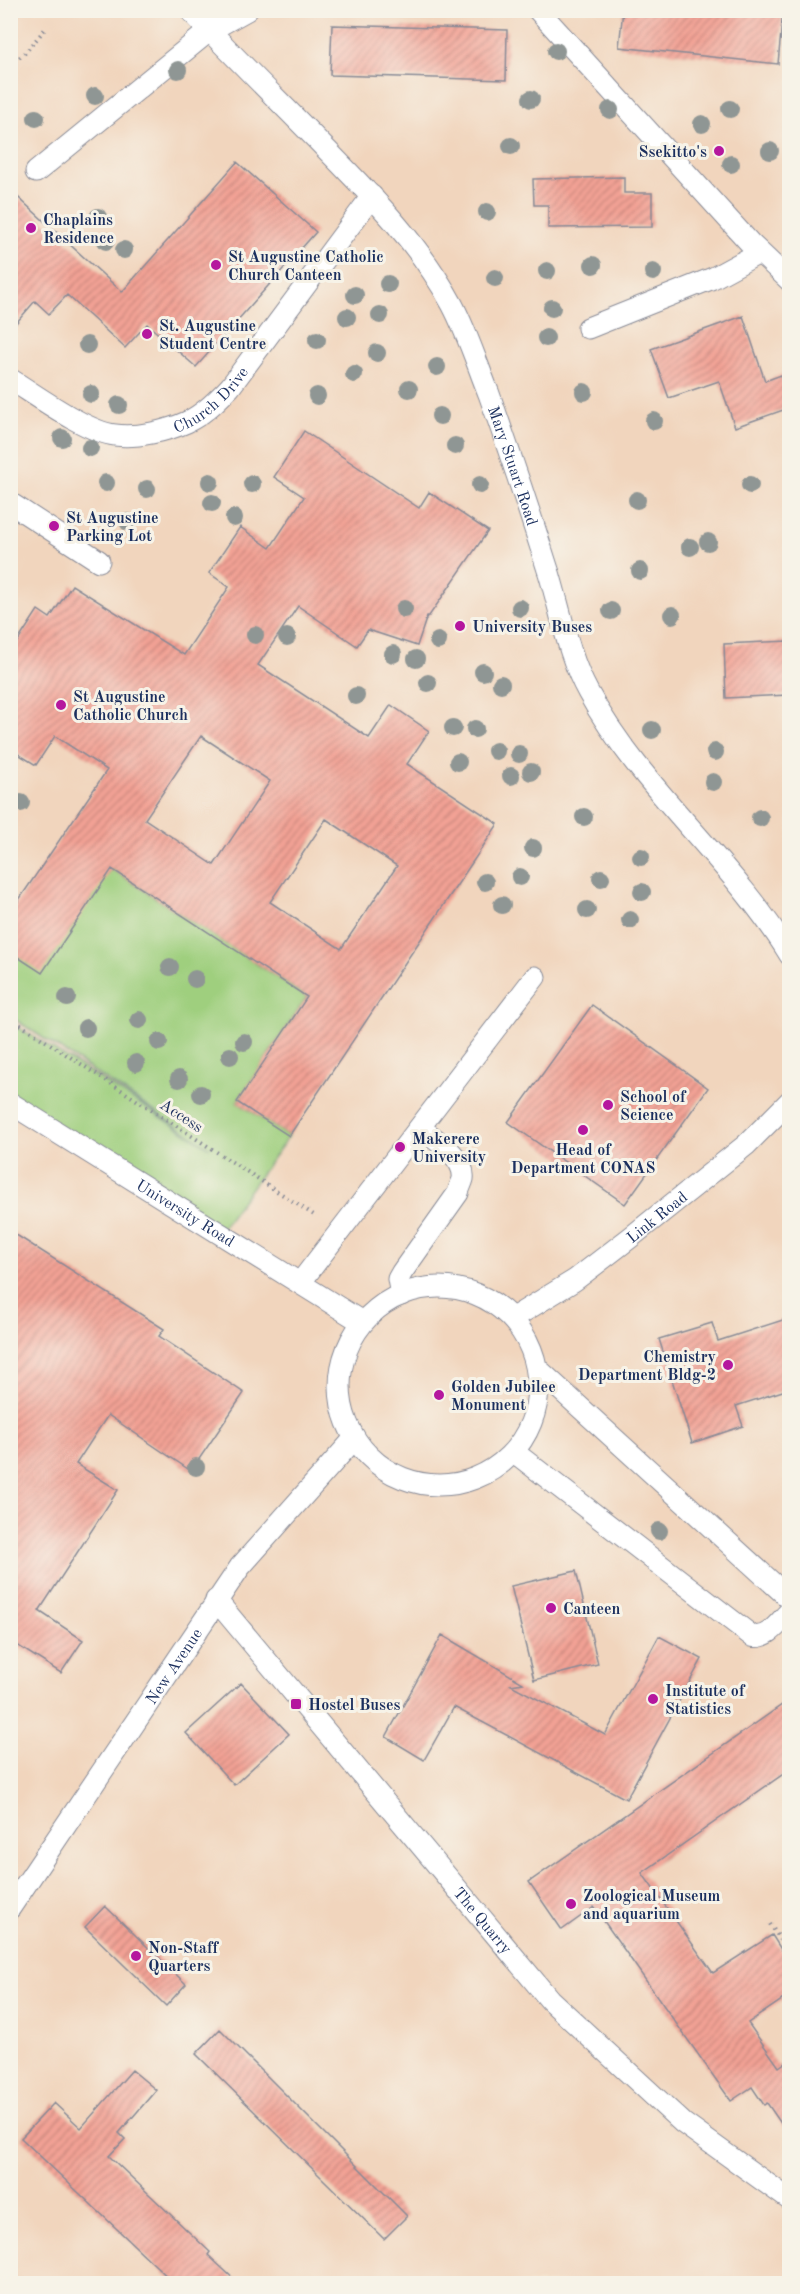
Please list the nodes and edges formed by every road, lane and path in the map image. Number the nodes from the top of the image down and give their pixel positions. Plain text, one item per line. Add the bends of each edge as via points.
1 (190, 10) edge
2 (247, 10) edge
3 (538, 10) edge
4 (45, 29) dead end
5 (209, 31) junction
6 (10, 65) edge
7 (36, 172) dead end
8 (372, 196) junction
9 (759, 253) junction
10 (789, 281) edge
11 (588, 328) dead end
12 (10, 379) edge
13 (10, 502) edge
14 (99, 561) dead end
15 (789, 955) edge
16 (535, 976) dead end
17 (10, 1018) edge
18 (789, 1101) edge
19 (10, 1103) edge
20 (420, 1128) junction
21 (340, 1232) junction
22 (300, 1284) junction
23 (401, 1295) junction
24 (513, 1318) junction
25 (362, 1322) junction
26 (539, 1370) junction
27 (354, 1439) junction
28 (514, 1452) junction
29 (789, 1599) edge
30 (216, 1600) junction
31 (789, 1611) edge
32 (10, 1908) edge
33 (770, 1924) dead end
34 (789, 1954) edge
35 (789, 2200) edge

1 - 5 lane, Mary Stuart Road
2 - 5 lane
3 - 9 lane
4 - 6 path via 26,53
5 - 7 lane
5 - 8 lane, Mary Stuart Road
8 - 12 lane, Church Drive via 230,387 187,422 141,435 114,435 95,429
8 - 15 lane, Mary Stuart Road via 426,263 452,303 469,341 507,443 587,690 638,765 751,900
9 - 10 lane
9 - 11 lane via 713,278
13 - 14 lane
16 - 20 lane
17 - 21 path, Access
18 - 24 lane, Link Road via 746,1145 631,1237 575,1280
19 - 22 lane, University Road
20 - 21 lane
20 - 23 lane via 458,1159 463,1180 398,1279
21 - 22 lane
22 - 25 lane, University Road
23 - 24 lane via 419,1288 454,1287 486,1298
23 - 25 lane via 388,1300
24 - 26 lane via 530,1342
25 - 27 lane via 346,1349 339,1379 342,1410
26 - 28 lane via 539,1399 530,1428
26 - 29 lane
27 - 28 lane via 374,1462 401,1478 431,1486 461,1483 490,1472
27 - 30 lane, New Avenue via 271,1531
28 - 31 lane via 752,1636 768,1633
30 - 32 lane, New Avenue
30 - 35 lane, The Quarry via 550,2000 683,2123
33 - 34 path

